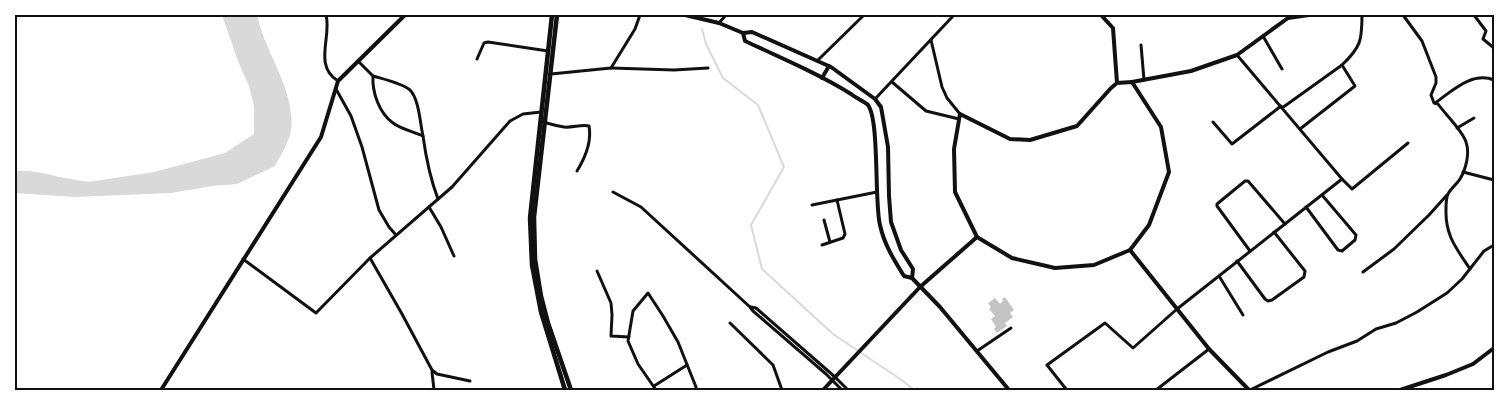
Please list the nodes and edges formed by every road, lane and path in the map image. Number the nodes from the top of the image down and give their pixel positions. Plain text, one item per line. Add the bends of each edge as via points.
1 (326, 15) edge
2 (405, 15) edge
3 (552, 15) edge
4 (557, 15) edge
5 (640, 15) edge
6 (685, 15) edge
7 (726, 15) edge
8 (864, 15) edge
9 (954, 15) edge
10 (1101, 15) edge
11 (1309, 15) edge
12 (1362, 15) edge
13 (1403, 15) edge
14 (1474, 15) edge
15 (718, 23) junction
16 (743, 33) junction
17 (1263, 36) junction
18 (931, 40) junction
19 (1142, 45) dead end
20 (1494, 48) edge
21 (548, 51) junction
22 (1238, 55) junction
23 (477, 59) dead end
24 (358, 61) junction
25 (817, 61) junction
26 (1342, 65) junction
27 (829, 66) junction
28 (611, 68) junction
29 (708, 68) dead end
30 (1282, 70) dead end
31 (548, 74) junction
32 (373, 76) junction
33 (822, 78) junction
34 (1144, 80) junction
35 (1494, 80) edge
36 (338, 81) junction
37 (892, 82) junction
38 (1132, 82) junction
39 (1117, 83) junction
40 (336, 89) junction
41 (866, 92) junction
42 (875, 99) junction
43 (861, 101) junction
44 (1434, 103) junction
45 (1281, 107) junction
46 (541, 112) junction
47 (960, 114) junction
48 (882, 116) junction
49 (872, 117) junction
50 (1474, 118) dead end
51 (959, 119) junction
52 (542, 122) junction
53 (1213, 122) dead end
54 (1456, 128) junction
55 (1300, 129) junction
56 (423, 136) junction
57 (1408, 143) dead end
58 (577, 171) dead end
59 (1463, 172) junction
60 (1342, 179) junction
61 (1494, 180) edge
62 (876, 182) junction
63 (888, 182) junction
64 (613, 192) dead end
65 (1448, 194) junction
66 (877, 195) junction
67 (1322, 195) junction
68 (889, 196) junction
69 (438, 200) junction
70 (837, 200) junction
71 (812, 205) dead end
72 (429, 207) junction
73 (1306, 207) junction
74 (824, 220) dead end
75 (1285, 224) junction
76 (1274, 232) junction
77 (396, 235) junction
78 (977, 237) junction
79 (830, 242) junction
80 (822, 245) dead end
81 (1494, 245) edge
82 (900, 247) junction
83 (1130, 250) junction
84 (1250, 251) junction
85 (890, 253) junction
86 (454, 256) dead end
87 (370, 258) junction
88 (243, 259) junction
89 (1237, 261) junction
90 (1470, 269) junction
91 (597, 271) dead end
92 (1363, 272) dead end
93 (1219, 276) junction
94 (912, 278) junction
95 (537, 281) junction
96 (920, 287) junction
97 (750, 307) junction
98 (1177, 309) junction
99 (1243, 315) dead end
100 (730, 323) dead end
101 (1011, 328) dead end
102 (629, 337) junction
103 (1494, 348) edge
104 (1209, 349) junction
105 (977, 351) junction
106 (816, 360) junction
107 (813, 364) junction
108 (687, 365) junction
109 (432, 371) junction
110 (834, 378) junction
111 (470, 382) dead end
112 (655, 388) edge
113 (161, 390) edge
114 (434, 390) edge
115 (565, 390) edge
116 (571, 390) edge
117 (696, 390) edge
118 (782, 390) edge
119 (823, 390) edge
120 (842, 390) edge
121 (848, 390) edge
122 (1009, 390) edge
123 (1066, 390) edge
124 (1156, 390) edge
125 (1250, 390) edge
126 (1400, 390) edge

1 - 36 street via 324,52 327,69
2 - 24 street
3 - 21 main road
4 - 31 main road
5 - 28 street via 635,30
6 - 15 street
7 - 15 street
8 - 25 street
9 - 18 street
10 - 39 street via 1113,28
11 - 17 street via 1288,18
12 - 26 street via 1359,46
13 - 44 street via 1422,41 1436,77 1431,95
14 - 20 street via 1486,31 1483,39
15 - 16 street
16 - 25 street via 752,32
16 - 33 street via 745,42
17 - 22 street
17 - 30 street
18 - 37 street
18 - 47 street via 942,87
19 - 34 street
21 - 23 street via 488,42 484,43
21 - 31 main road
22 - 34 street via 1191,71
22 - 45 street
24 - 32 street
24 - 36 street
25 - 27 street
26 - 45 street
26 - 55 street via 1355,86
27 - 33 street
27 - 41 street
28 - 29 street
28 - 31 street
31 - 46 main road
31 - 52 main road
32 - 56 street via 377,102 384,113 393,123
32 - 56 street via 409,90 418,110
33 - 43 street
34 - 38 street
35 - 44 street via 1475,78
36 - 40 street
37 - 42 street
37 - 51 street via 926,111
38 - 39 street
38 - 83 street via 1161,127 1169,172 1149,225
39 - 47 street via 1077,126 1030,140 1010,139
40 - 77 street via 351,116 362,147 378,210
40 - 88 street via 321,137
41 - 42 street
41 - 43 street
42 - 48 street via 881,107
43 - 49 street via 871,110
44 - 54 street
45 - 53 street via 1232,144
45 - 55 street
46 - 52 main road
46 - 69 street via 523,114 510,121
47 - 51 street
48 - 49 street
48 - 63 street via 888,148
49 - 62 street
50 - 54 street
51 - 78 street via 954,149 955,192
52 - 58 street via 563,127 589,126 587,150
52 - 95 main road via 530,218 532,265
54 - 59 street via 1468,148
55 - 60 street
56 - 69 street via 426,161
57 - 60 street via 1352,189
59 - 61 street
59 - 65 street
60 - 67 street
62 - 63 street
62 - 66 street
63 - 68 street
64 - 97 street via 641,207
65 - 90 street via 1447,230 1454,247
65 - 92 street via 1394,249
66 - 68 street
66 - 70 street
66 - 85 street via 880,224
67 - 73 street
67 - 73 street via 1356,235 1356,240 1342,251
68 - 82 street via 891,222
69 - 72 street
70 - 71 street
70 - 79 street via 845,234 843,238
72 - 77 street
72 - 86 street
73 - 75 street
74 - 79 street
75 - 76 street
75 - 84 street via 1248,181 1244,181 1217,206
76 - 84 street
76 - 89 street via 1305,271 1304,277 1268,301
77 - 87 street
78 - 83 street via 1012,258 1055,268 1094,265
78 - 96 street
79 - 80 street
81 - 90 street via 1484,251
82 - 85 street
82 - 94 street via 913,268
83 - 98 street
84 - 89 street
85 - 94 street via 904,276
87 - 88 street via 316,313
87 - 109 street
88 - 113 street
89 - 93 street
90 - 125 street via 1447,293 1417,312
91 - 102 street via 611,303 611,336
93 - 98 street
93 - 99 street
94 - 96 street
95 - 115 main road via 541,312
95 - 116 main road
96 - 105 street
96 - 110 street
97 - 106 street via 756,308
97 - 107 street
98 - 104 street
98 - 123 street via 1133,348 1105,323 1076,344 1048,365
100 - 118 street via 773,365
101 - 105 street
102 - 108 street via 633,312 648,293 678,342
102 - 112 street via 638,364
103 - 126 street via 1473,364
104 - 124 street
104 - 125 street
105 - 122 street
106 - 107 street
106 - 110 street
107 - 110 street
108 - 112 street
108 - 117 street
109 - 111 street
109 - 114 street
110 - 119 street
110 - 120 street
110 - 121 street

